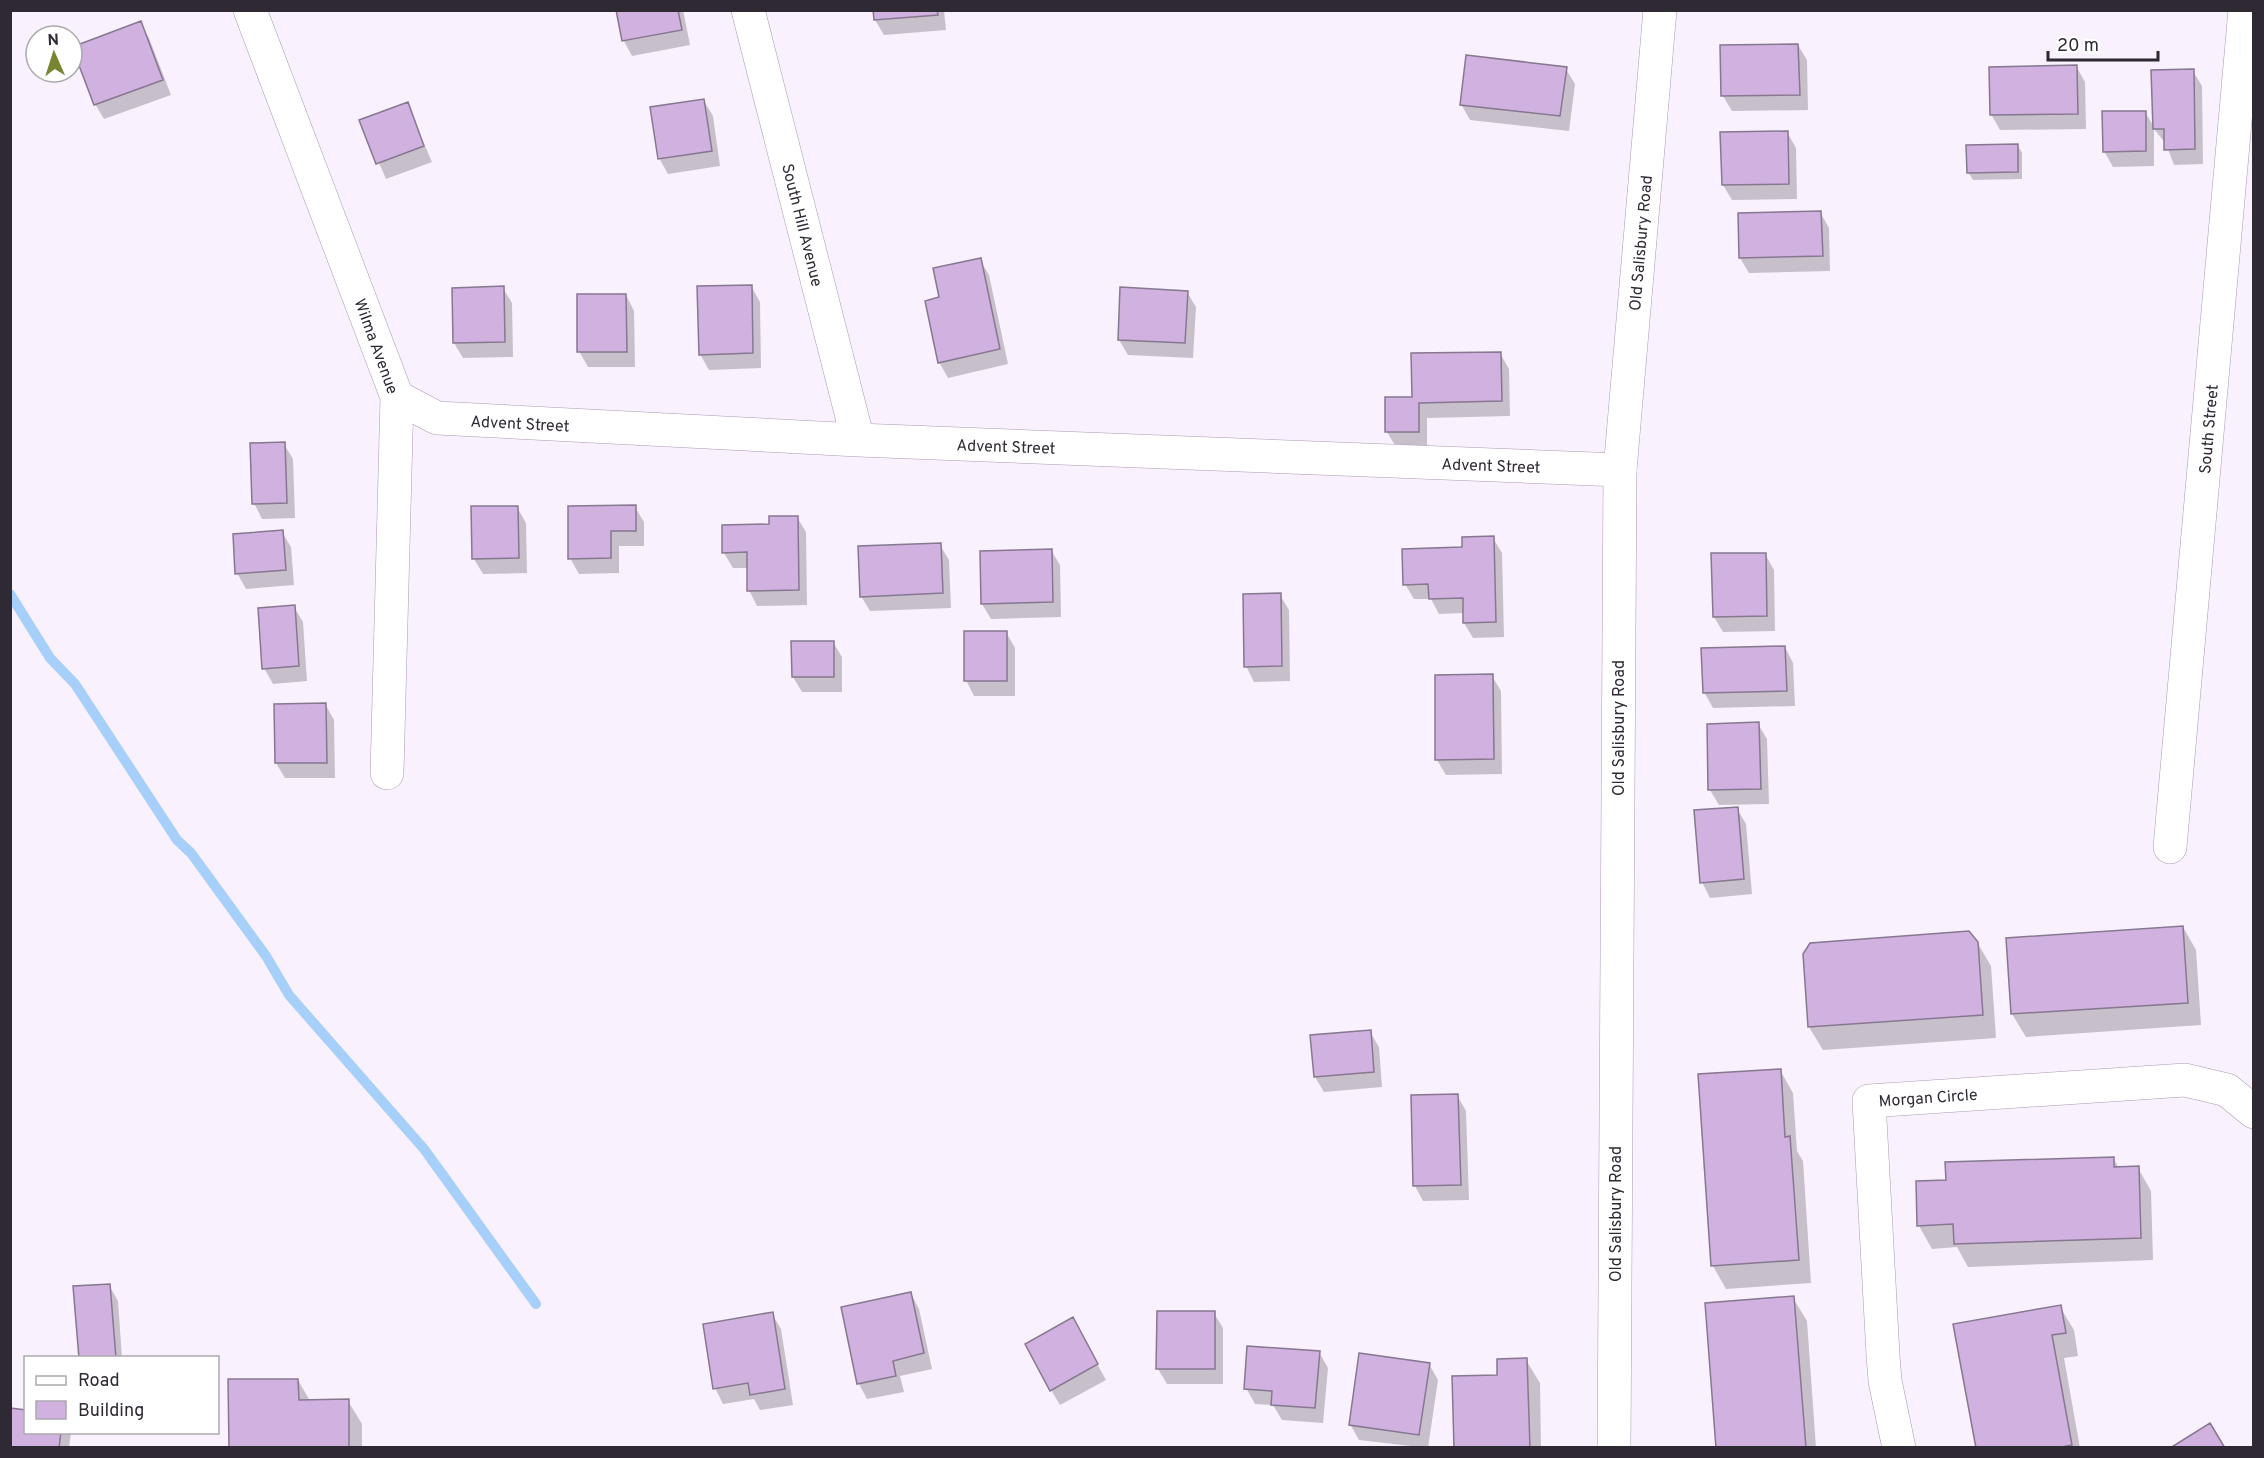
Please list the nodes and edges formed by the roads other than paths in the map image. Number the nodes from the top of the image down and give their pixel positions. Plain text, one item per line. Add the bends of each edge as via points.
1 (250, 10) edge
2 (748, 10) edge
3 (1660, 10) edge
4 (2246, 10) edge
5 (397, 397) junction
6 (858, 440) junction
7 (1620, 470) junction
8 (387, 773) dead end
9 (2170, 847) dead end
10 (2253, 1112) edge
11 (1614, 1448) edge
12 (1899, 1448) edge

1 - 5 street, Wilma Avenue
2 - 6 street, South Hill Avenue
3 - 7 street, Old Salisbury Road
4 - 9 street, South Street
5 - 6 street, Advent Street via 437,418
5 - 8 street, Wilma Avenue
6 - 7 street, Advent Street
7 - 11 street, Old Salisbury Road
10 - 12 street, Morgan Circle via 2227,1090 2185,1080 1869,1101 1885,1381

